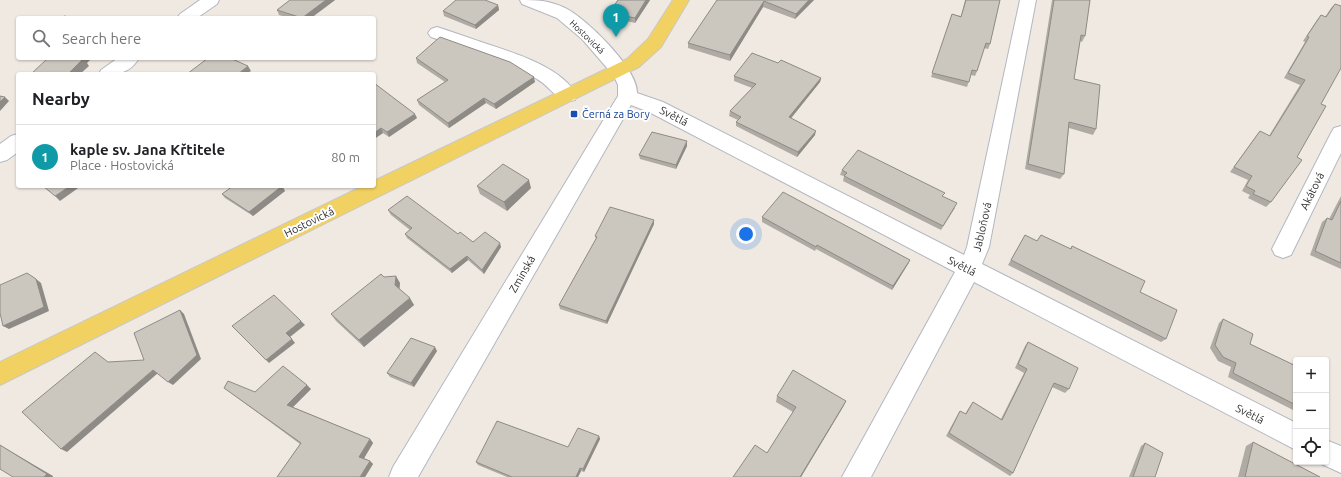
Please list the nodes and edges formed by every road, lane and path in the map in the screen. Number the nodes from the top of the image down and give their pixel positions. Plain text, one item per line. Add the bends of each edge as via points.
1 (212, 0) edge
2 (528, 0) edge
3 (682, 0) edge
4 (1028, 0) edge
5 (189, 16) edge
6 (437, 33) dead end
7 (127, 60) edge
8 (618, 70) junction
9 (111, 72) edge
10 (568, 95) junction
11 (627, 96) junction
12 (1341, 133) edge
13 (16, 143) edge
14 (0, 155) edge
15 (1283, 250) dead end
16 (969, 269) junction
17 (0, 374) edge
18 (1293, 435) edge
19 (1329, 454) edge
20 (1341, 460) edge
21 (403, 477) edge
22 (856, 477) edge

1 - 5 street
2 - 8 street, Hostovická via 569,18
3 - 8 main road, Hostovická via 655,44 642,57
4 - 16 street, Jabloňová via 981,238
6 - 10 street via 524,63 548,77
7 - 9 street
8 - 10 main road, Hostovická
8 - 11 street via 626,82
10 - 17 main road, Hostovická
11 - 16 street, Světlá via 656,107
11 - 21 street, Zminská
12 - 15 street, Akátová
13 - 14 street
16 - 18 street, Světlá
16 - 22 street, Jabloňová
19 - 20 street

